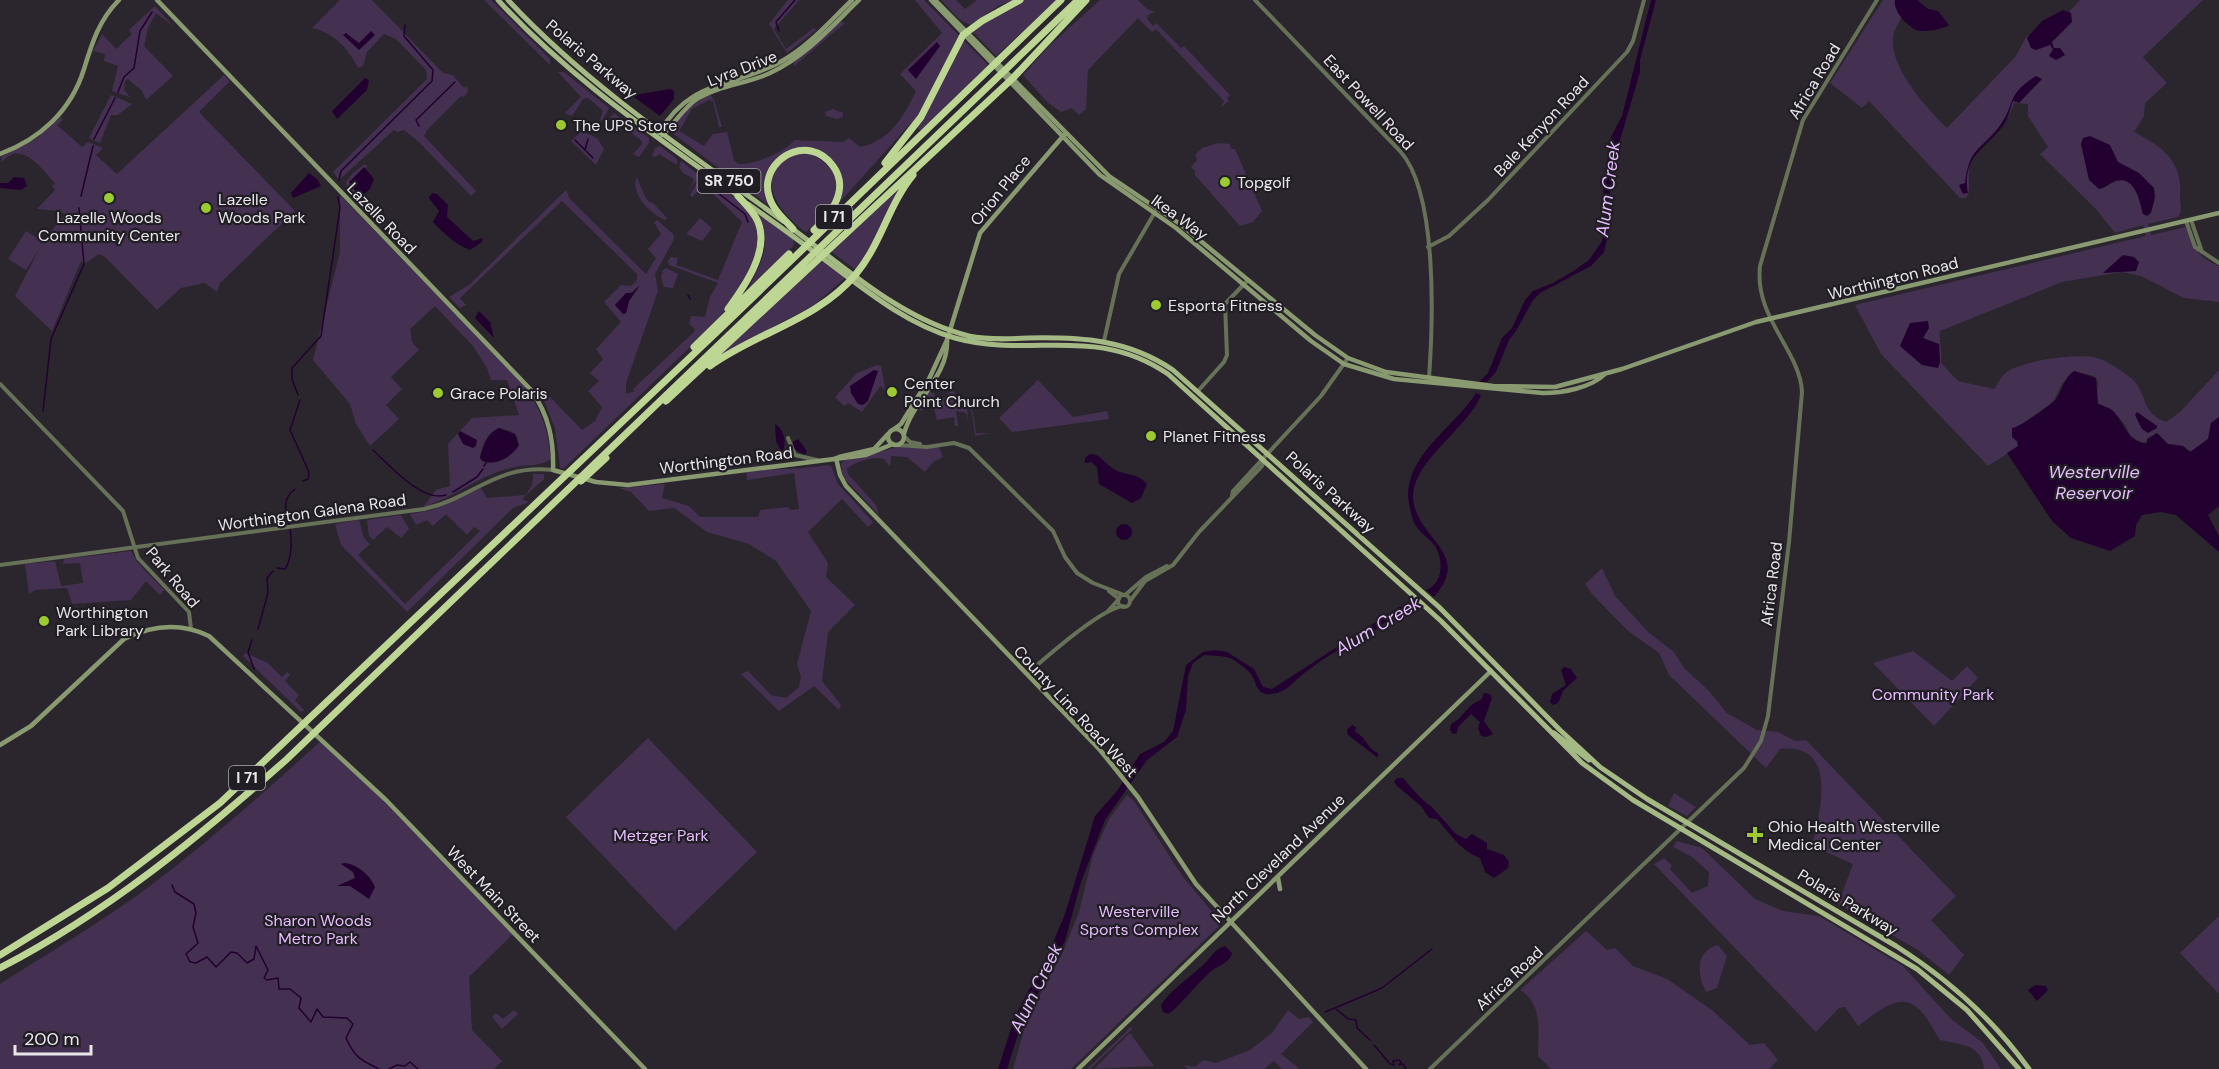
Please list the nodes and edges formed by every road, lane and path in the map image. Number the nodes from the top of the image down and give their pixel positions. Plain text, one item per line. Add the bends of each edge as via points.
1 (119, 0) edge
2 (158, 0) edge
3 (498, 0) edge
4 (508, 0) edge
5 (852, 0) edge
6 (859, 0) edge
7 (933, 0) edge
8 (1020, 0) edge
9 (1061, 0) edge
10 (1078, 0) edge
11 (1086, 0) edge
12 (1255, 0) edge
13 (1644, 0) edge
14 (1877, 0) edge
15 (965, 33) junction
16 (1011, 80) junction
17 (662, 133) junction
18 (1064, 135) junction
19 (657, 138) junction
20 (0, 154) edge
21 (930, 154) junction
22 (860, 192) junction
23 (738, 196) junction
24 (1156, 210) junction
25 (2219, 213) edge
26 (2188, 220) junction
27 (791, 231) junction
28 (1428, 247) junction
29 (2219, 263) edge
30 (853, 277) junction
31 (1246, 282) junction
32 (1770, 319) junction
33 (705, 336) junction
34 (948, 336) junction
35 (1104, 341) junction
36 (1348, 358) junction
37 (1344, 364) junction
38 (695, 375) junction
39 (1429, 377) junction
40 (1428, 383) junction
41 (0, 384) edge
42 (1469, 385) junction
43 (1198, 391) junction
44 (909, 408) junction
45 (906, 425) junction
46 (894, 429) junction
47 (888, 434) junction
48 (608, 435) junction
49 (905, 435) junction
50 (788, 438) dead end
51 (941, 444) junction
52 (896, 445) junction
53 (974, 451) junction
54 (1269, 455) junction
55 (836, 458) junction
56 (817, 460) junction
57 (1264, 460) junction
58 (553, 470) junction
59 (588, 472) junction
60 (619, 485) joint
61 (134, 547) junction
62 (1178, 560) junction
63 (0, 565) edge
64 (1125, 595) junction
65 (1118, 600) junction
66 (1130, 601) junction
67 (1123, 606) junction
68 (1105, 614) junction
69 (191, 629) junction
70 (1497, 666) junction
71 (1491, 672) junction
72 (1027, 675) junction
73 (1550, 732) junction
74 (323, 739) joint
75 (0, 745) edge
76 (1592, 760) junction
77 (1688, 823) junction
78 (1682, 829) junction
79 (1278, 877) junction
80 (1268, 886) junction
81 (1230, 922) junction
82 (0, 954) edge
83 (2, 967) edge
84 (645, 1069) edge
85 (1078, 1069) edge
86 (1366, 1069) edge
87 (1430, 1069) edge
88 (2019, 1069) edge
89 (2029, 1069) edge

1 - 20 main road via 98,28 80,80 61,112 30,141
2 - 58 main road, Lazelle Road via 531,390 543,408 551,432
3 - 19 main road, Polaris Parkway / SR 750 via 573,73
4 - 17 main road, Polaris Parkway / SR 750 via 574,64
5 - 17 main road, Lyra Drive via 789,56 758,73 699,92 682,104
6 - 17 main road, Lyra Drive via 789,63 759,78 702,96
7 - 15 main road, Ikea Way
8 - 15 highway
9 - 22 highway, I 71
10 - 59 highway, I 71
11 - 16 highway
12 - 28 street, East Powell Road via 1410,164 1421,190
13 - 28 street, Bale Kenyon Road via 1627,52 1493,195 1452,233
14 - 32 street, Africa Road via 1808,110 1793,148 1760,266 1761,288
15 - 16 main road, Ikea Way
15 - 22 highway via 921,117
16 - 18 main road, Ikea Way
16 - 21 highway
17 - 19 main road, Lyra Drive
17 - 27 main road, Polaris Parkway / SR 750
18 - 24 main road, Ikea Way via 1100,175
18 - 34 main road, Orion Place via 980,233
19 - 23 main road, Polaris Parkway / SR 750
21 - 30 highway via 910,179 877,244
21 - 38 highway
22 - 48 highway, I 71
23 - 27 main road, Polaris Parkway / SR 750
23 - 33 highway via 758,222 761,245 738,295
24 - 31 main road, Ikea Way
24 - 35 street via 1119,274
25 - 26 main road, Worthington Road
26 - 29 street via 2193,243
26 - 32 main road, Worthington Road
27 - 30 main road, Polaris Parkway / SR 750
27 - 33 highway via 772,204 768,178 785,155 811,151 826,158 837,171 840,190 835,204 819,226
28 - 39 street, East Powell Road via 1433,316
30 - 34 main road, Polaris Parkway via 906,317
30 - 38 highway via 815,310 745,343
31 - 36 main road, Ikea Way
31 - 37 main road, Ikea Way via 1311,341
31 - 43 street via 1225,304 1224,363
32 - 42 main road, Worthington Road via 1605,375 1555,387 1527,390
32 - 77 street, Africa Road via 1801,377 1802,392 1789,542 1766,723 1749,762
33 - 48 highway
34 - 35 main road, Polaris Parkway
34 - 44 main road, Orion Place via 929,379
34 - 45 main road, Orion Place via 939,369
34 - 57 main road, Polaris Parkway via 996,345 1087,344 1130,354 1174,378
35 - 43 main road, Polaris Parkway via 1154,358
36 - 37 street
36 - 39 main road, Worthington Road via 1386,372
37 - 40 main road, Worthington Road via 1386,378
37 - 54 street
38 - 59 highway
39 - 40 street, East Powell Road
39 - 42 main road, Worthington Road
40 - 42 main road, Worthington Road
41 - 61 street, Park Road via 123,511
43 - 54 main road, Polaris Parkway
44 - 45 main road
44 - 46 main road, Orion Place
45 - 49 main road, Orion Place
46 - 47 main road
46 - 49 main road via 901,429
47 - 52 main road via 889,441
47 - 55 main road, Worthington Road via 874,449
48 - 82 highway, I 71 via 220,803 108,888
49 - 51 street, Worthington Road via 917,444
49 - 52 main road
50 - 56 street via 795,455
51 - 52 street, Worthington Road
51 - 53 street, Worthington Road via 958,443
52 - 55 main road, Worthington Road via 874,454
53 - 64 street via 1053,531 1077,573
53 - 65 street via 1052,534 1072,571 1092,585 1113,592
54 - 57 street
54 - 70 main road, Polaris Parkway via 1434,603
55 - 56 main road, Worthington Road
55 - 72 main road, County Line Road West via 846,486
56 - 60 main road, Worthington Road
57 - 62 street
57 - 71 main road, Polaris Parkway via 1428,609
58 - 60 main road, Worthington Galena Road
58 - 61 street, Worthington Galena Road via 518,470 501,475 444,504 424,509
59 - 83 highway, I 71 via 287,759 225,813 105,905
61 - 63 street, Worthington Galena Road
61 - 69 street, Park Road via 144,566 189,612
62 - 64 street via 1146,577
62 - 66 street via 1142,584
64 - 65 street
64 - 66 street
65 - 67 street
65 - 68 street
66 - 67 street
67 - 68 street
68 - 72 street via 1048,654
69 - 74 main road, Park Road via 217,641
69 - 75 main road via 152,628 120,641 31,726
70 - 71 main road, North Cleveland Avenue
70 - 76 main road, Polaris Parkway
71 - 73 main road, Polaris Parkway
71 - 79 main road, North Cleveland Avenue
72 - 81 main road, County Line Road West via 1118,771 1191,878
73 - 76 main road via 1585,759
73 - 78 main road, Polaris Parkway via 1600,777
74 - 84 main road, West Main Street via 406,819
76 - 77 main road, Polaris Parkway
77 - 78 street, Africa Road
77 - 89 main road, Polaris Parkway via 1931,969 1982,1013
78 - 87 street, Africa Road
78 - 88 main road, Polaris Parkway via 1917,969 1981,1024
79 - 80 main road, North Cleveland Avenue
79 - 80 main road via 1280,889
80 - 81 main road, North Cleveland Avenue
81 - 85 main road, North Cleveland Avenue
81 - 86 main road, County Line Road West

